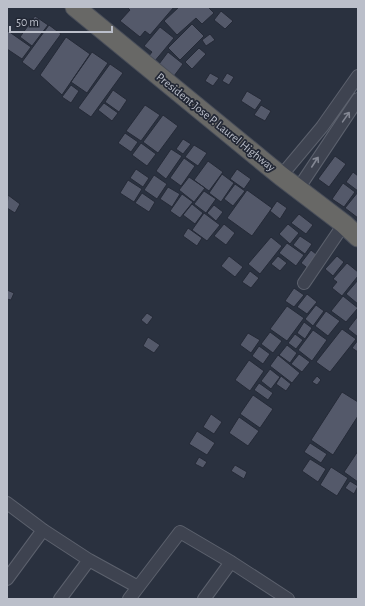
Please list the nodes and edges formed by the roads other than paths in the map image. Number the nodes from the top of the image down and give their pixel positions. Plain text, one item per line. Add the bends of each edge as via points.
1 (75, 7) edge
2 (358, 76) edge
3 (358, 99) edge
4 (281, 176) junction
5 (298, 189) junction
6 (344, 224) junction
7 (358, 237) edge
8 (304, 283) dead end
9 (7, 503) edge
10 (44, 530) junction
11 (89, 560) junction
12 (231, 562) junction
13 (7, 579) edge
14 (138, 587) junction
15 (272, 595) edge
16 (60, 599) edge
17 (129, 599) edge
18 (204, 599) edge
19 (288, 599) edge

1 - 4 highway, President Jose P. Laurel Highway
2 - 4 street
5 -> 3 street
4 - 5 highway, President Jose P. Laurel Highway
5 - 6 highway, President Jose P. Laurel Highway
6 - 7 highway, President Jose P. Laurel Highway
6 - 8 street
9 - 10 street
10 - 11 street
10 - 13 street
11 - 14 street
11 - 16 street
12 - 14 street via 180,532
12 - 15 street
12 - 18 street
14 - 17 street
15 - 19 street

